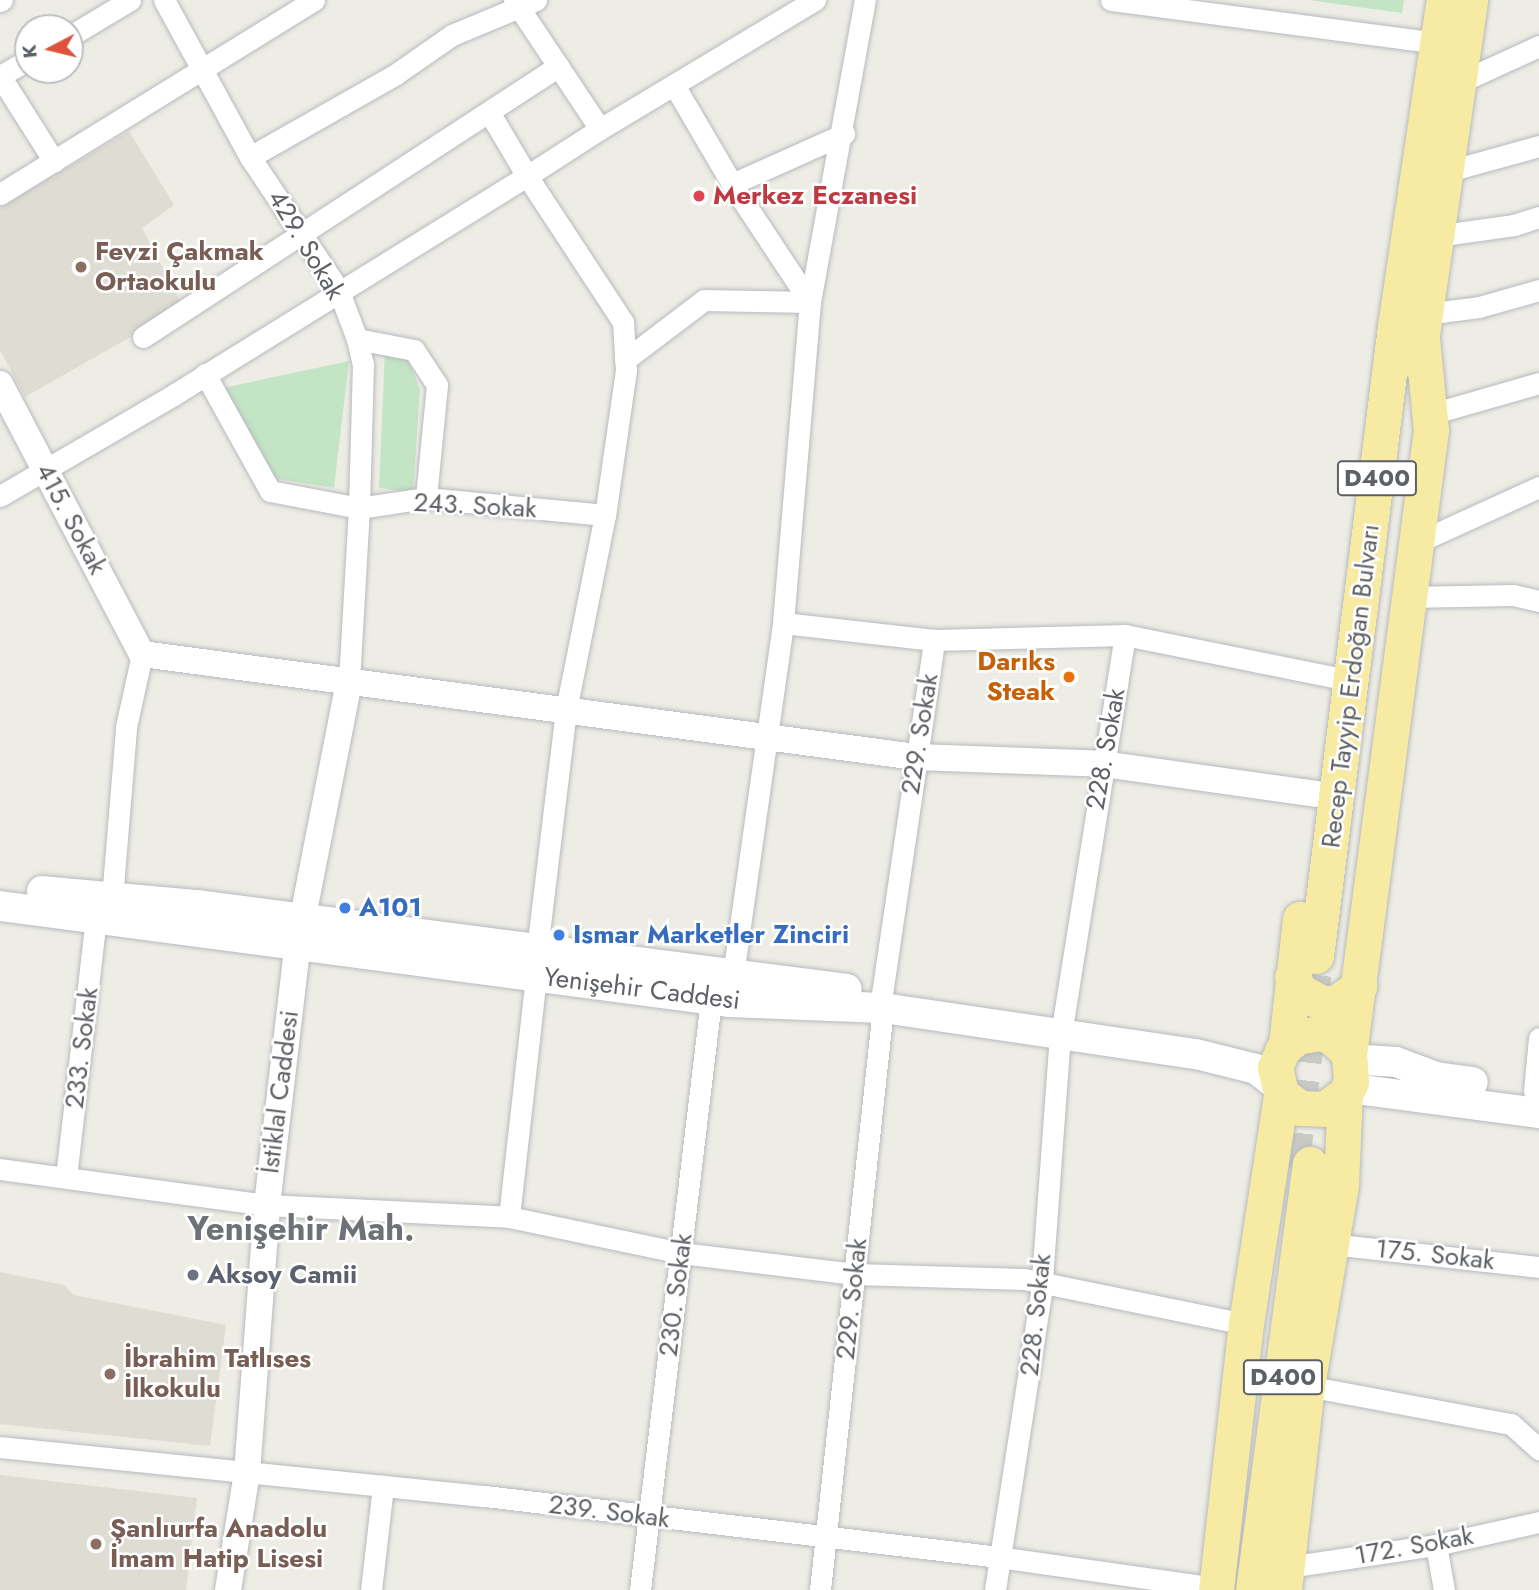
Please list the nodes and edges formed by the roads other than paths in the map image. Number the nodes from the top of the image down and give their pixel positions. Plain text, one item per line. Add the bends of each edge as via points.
1 (130, 0) edge
2 (164, 0) edge
3 (314, 0) edge
4 (815, 0) edge
5 (865, 0) edge
6 (1111, 0) edge
7 (1465, 1) edge
8 (523, 2) edge
9 (1160, 3) edge
10 (84, 28) edge
11 (1438, 43) junction
12 (1539, 46) edge
13 (558, 66) junction
14 (204, 72) junction
15 (0, 76) edge
16 (1458, 83) junction
17 (674, 85) junction
18 (489, 112) junction
19 (600, 129) junction
20 (844, 134) junction
21 (1539, 146) edge
22 (250, 157) junction
23 (54, 161) junction
24 (1445, 172) junction
25 (527, 176) junction
26 (732, 184) junction
27 (0, 194) edge
28 (1539, 217) edge
29 (306, 234) junction
30 (1436, 236) junction
31 (338, 289) junction
32 (1539, 290) edge
33 (810, 302) junction
34 (1414, 326) junction
35 (143, 337) dead end
36 (358, 339) junction
37 (625, 360) junction
38 (205, 374) junction
39 (1539, 383) edge
40 (1, 389) edge
41 (1431, 414) junction
42 (45, 470) junction
43 (1539, 487) edge
44 (0, 496) edge
45 (426, 498) junction
46 (359, 508) junction
47 (605, 515) junction
48 (1416, 544) junction
49 (1409, 597) junction
50 (1539, 601) edge
51 (783, 623) junction
52 (1125, 635) junction
53 (934, 640) junction
54 (142, 654) junction
55 (1332, 677) junction
56 (349, 682) junction
57 (566, 710) junction
58 (766, 736) junction
59 (916, 757) junction
60 (1103, 764) junction
61 (1316, 794) junction
62 (0, 887) edge
63 (0, 906) edge
64 (104, 908) junction
65 (301, 931) junction
66 (536, 962) junction
67 (1314, 963) junction
68 (733, 975) junction
69 (1359, 986) junction
70 (711, 1000) junction
71 (883, 1001) junction
72 (1061, 1033) junction
73 (1539, 1038) edge
74 (1285, 1046) junction
75 (1348, 1074) junction
76 (1280, 1090) junction
77 (1537, 1099) edge
78 (1292, 1164) junction
79 (0, 1169) edge
80 (66, 1177) junction
81 (1341, 1184) junction
82 (267, 1205) junction
83 (509, 1217) junction
84 (1331, 1244) junction
85 (681, 1253) junction
86 (1539, 1267) edge
87 (855, 1275) junction
88 (1041, 1282) junction
89 (1246, 1324) junction
90 (1307, 1386) junction
91 (0, 1447) edge
92 (1539, 1449) edge
93 (247, 1473) junction
94 (383, 1486) junction
95 (649, 1518) junction
96 (1539, 1522) edge
97 (827, 1538) junction
98 (1436, 1545) junction
99 (999, 1557) junction
100 (1286, 1578) edge
101 (1222, 1589) edge
102 (228, 1590) edge
103 (371, 1590) edge
104 (640, 1590) edge
105 (820, 1590) edge
106 (995, 1590) edge
107 (1254, 1590) edge
108 (1444, 1590) edge

1 - 10 street
2 - 14 street, 429. Sokak
3 - 14 street
4 - 17 street
5 - 20 street
6 - 9 street
7 - 11 highway, Recep Tayyip Erdoğan Bulvarı / D400
7 - 16 highway, Recep Tayyip Erdoğan Bulvarı / D400
8 - 13 street
8 - 22 street via 452,34 396,74
9 - 11 street
11 - 34 highway, Recep Tayyip Erdoğan Bulvarı / D400
12 - 16 street
13 - 18 street
13 - 19 street
14 - 22 street, 429. Sokak
14 - 23 street
15 - 23 street
16 - 24 highway, Recep Tayyip Erdoğan Bulvarı / D400
17 - 19 street
17 - 26 street
18 - 25 street
18 - 29 street
19 - 25 street
20 - 26 street
20 - 33 street
21 - 24 street
22 - 29 street, 429. Sokak
23 - 27 street
24 - 30 highway, Recep Tayyip Erdoğan Bulvarı / D400
25 - 31 street
25 - 37 street via 623,322
26 - 33 street
28 - 30 street via 1481,232
29 - 31 street, 429. Sokak
29 - 35 street
30 - 34 highway, Recep Tayyip Erdoğan Bulvarı / D400
31 - 36 street, 429. Sokak
31 - 38 street
32 - 34 street
33 - 37 street via 704,300
33 - 51 street
34 - 41 highway
34 - 55 highway via 1349,562
34 - 67 highway, Recep Tayyip Erdoğan Bulvarı / D400
36 - 45 street via 414,350 437,385
36 - 46 street, 429. Sokak via 363,364
37 - 47 street
38 - 42 street
38 - 46 street, 243. Sokak via 270,491
39 - 41 street
40 - 42 street, 415. Sokak
41 - 48 highway
42 - 44 street
42 - 54 street, 415. Sokak
43 - 48 street
45 - 46 street, 243. Sokak
45 - 47 street, 243. Sokak
46 - 56 street, 429. Sokak
47 - 57 street
48 - 49 highway
49 - 50 street via 1513,595
49 - 69 highway
51 - 53 street
51 - 58 street
52 - 53 street
52 - 55 street
52 - 60 street, 228. Sokak
53 - 59 street, 229. Sokak
54 - 56 street
54 - 64 street, 233. Sokak via 126,727
55 - 61 highway
56 - 57 street
56 - 65 street, İstiklal Caddesi
57 - 58 street
57 - 66 street
58 - 59 street
58 - 68 street
59 - 60 street
59 - 71 street, 229. Sokak
60 - 61 street
60 - 72 street, 228. Sokak
61 - 67 highway
62 - 64 main road, Yenişehir Caddesi
63 - 64 main road, Yenişehir Caddesi
64 - 65 main road, Yenişehir Caddesi
64 - 80 street, 233. Sokak
65 - 66 main road, Yenişehir Caddesi
65 - 82 street, İstiklal Caddesi
66 - 68 main road, Yenişehir Caddesi
66 - 70 main road, Yenişehir Caddesi
66 - 83 street
67 - 69 highway via 1300,991 1322,1003 1336,1003
67 - 74 highway
68 - 71 main road, Yenişehir Caddesi
69 - 75 highway
70 - 71 main road, Yenişehir Caddesi
70 - 85 street, 230. Sokak
71 - 72 main road, Yenişehir Caddesi
71 - 87 street, 229. Sokak
72 - 74 main road, Yenişehir Caddesi
72 - 76 main road, Yenişehir Caddesi via 1196,1054 1256,1069
72 - 88 street, 228. Sokak
73 - 77 street
74 - 75 highway via 1308,1033 1333,1038
74 - 76 highway via 1275,1067
75 - 76 highway via 1325,1109 1300,1108
75 - 77 main road
75 - 81 highway
76 - 78 highway
78 - 81 highway via 1294,1143 1320,1143 1335,1153
78 - 89 highway
78 - 101 highway, D400
78 - 107 highway, D400
79 - 80 street
80 - 82 street
81 - 84 highway
82 - 83 street
82 - 93 street, İstiklal Caddesi
83 - 85 street
84 - 86 street, 175. Sokak
84 - 90 highway
85 - 87 street
85 - 95 street, 230. Sokak
87 - 88 street
87 - 97 street, 229. Sokak
88 - 89 street
88 - 99 street, 228. Sokak
89 - 101 highway
90 - 92 street via 1511,1424
90 - 100 highway
91 - 93 street, 239. Sokak
93 - 94 street, 239. Sokak
93 - 102 street, İstiklal Caddesi
94 - 95 street, 239. Sokak
94 - 103 street
95 - 97 street, 239. Sokak
95 - 104 street, 230. Sokak
96 - 98 street, 172. Sokak
97 - 99 street, 239. Sokak
97 - 105 street, 229. Sokak
98 - 100 street, 172. Sokak
98 - 108 street
99 - 101 street, 239. Sokak
99 - 106 street, 228. Sokak

